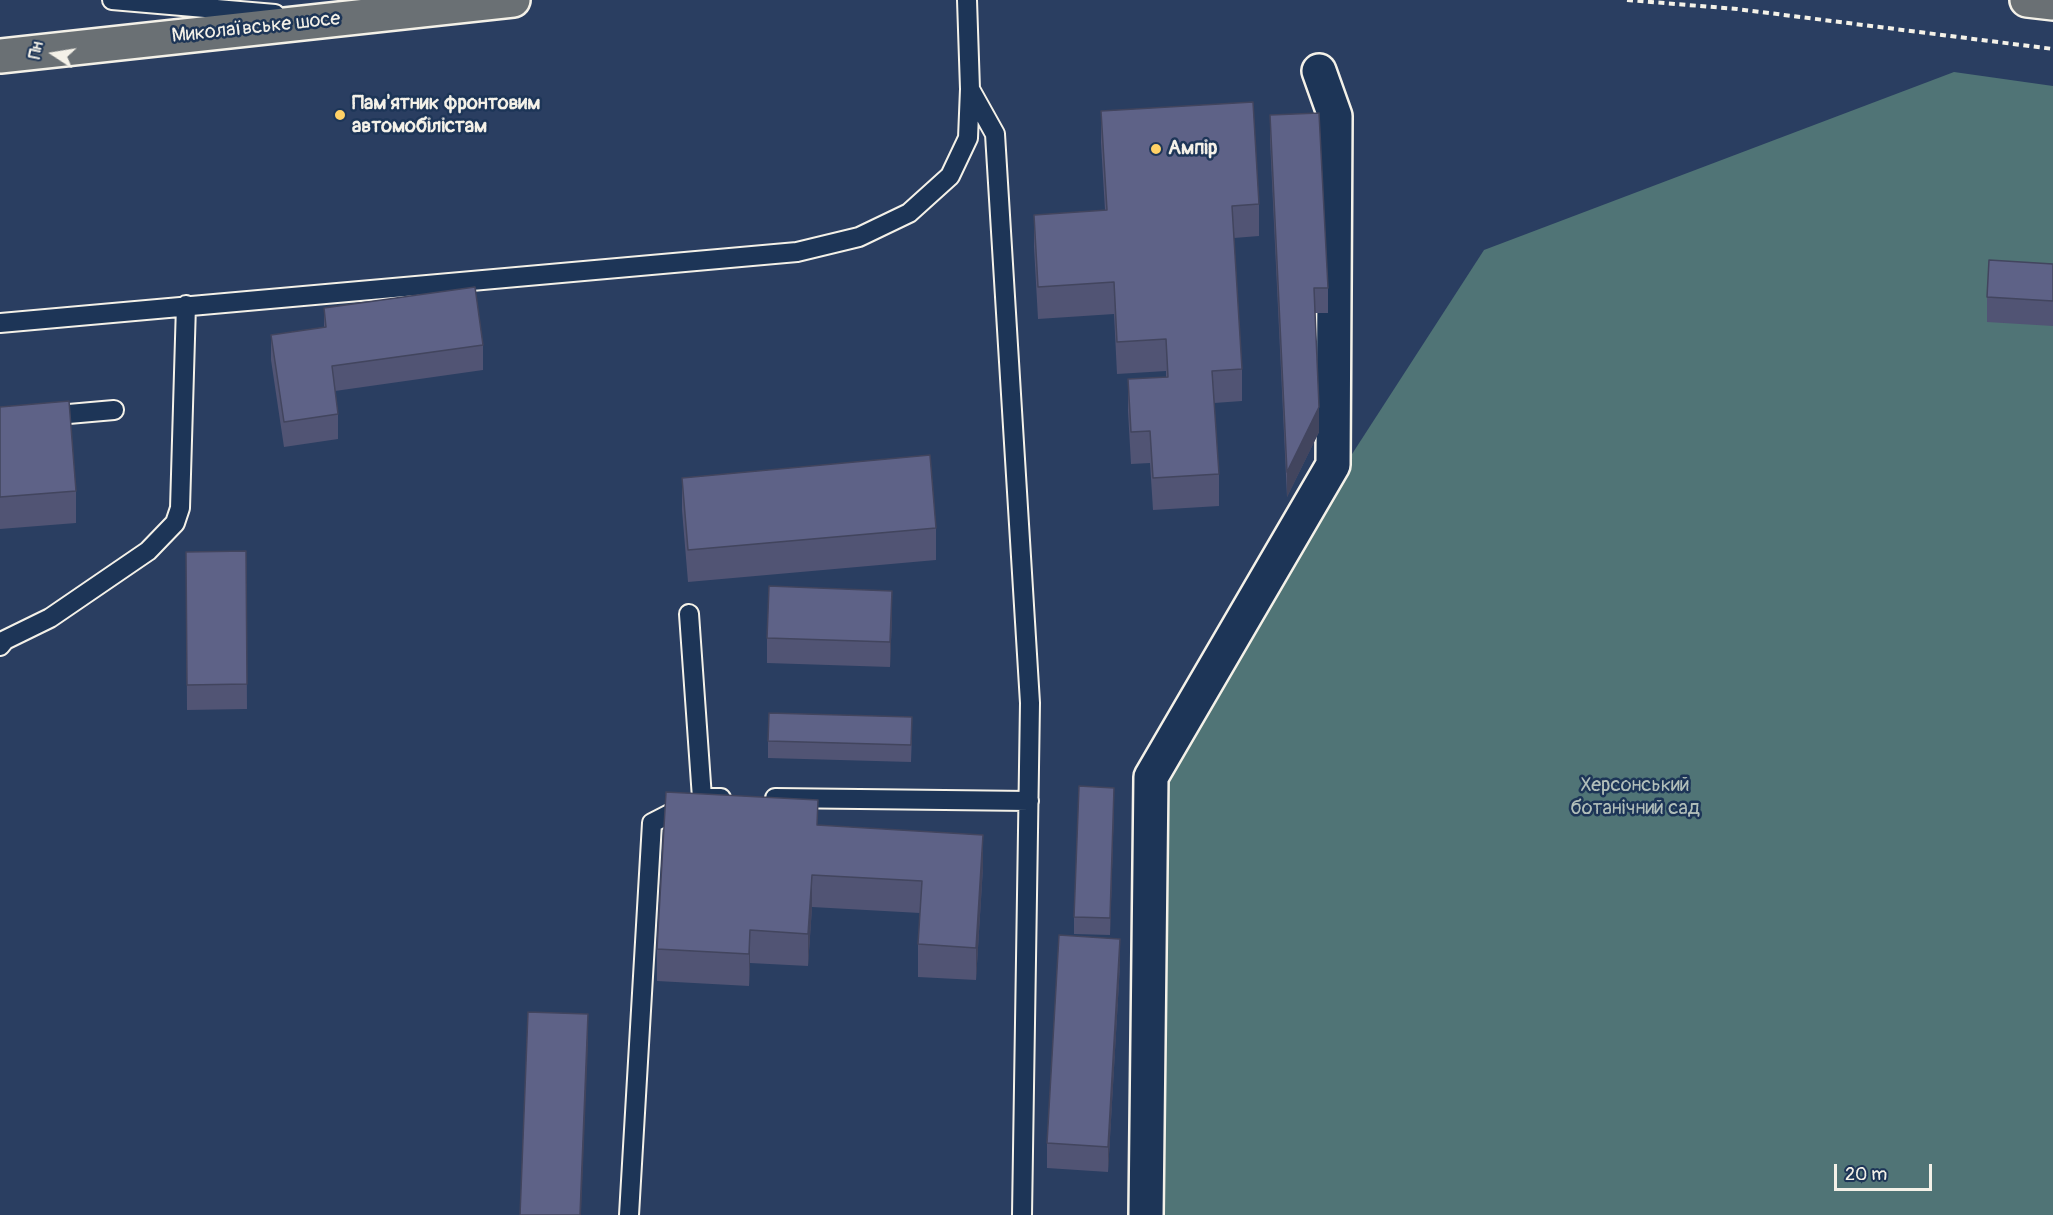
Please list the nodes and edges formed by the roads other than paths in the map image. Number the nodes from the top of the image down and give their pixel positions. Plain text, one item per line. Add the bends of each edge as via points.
1 (112, 0) edge
2 (513, 0) edge
3 (967, 0) edge
4 (2027, 0) edge
5 (2053, 3) edge
6 (342, 19) junction
7 (0, 56) edge
8 (1319, 71) dead end
9 (970, 89) junction
10 (186, 305) junction
11 (0, 323) edge
12 (114, 410) dead end
13 (0, 420) edge
14 (689, 614) dead end
15 (0, 646) edge
16 (702, 798) junction
17 (737, 798) edge
18 (760, 798) edge
19 (1029, 801) junction
20 (629, 1215) edge
21 (1022, 1215) edge
22 (1146, 1215) edge

1 - 6 lane
2 - 6 main road, Миколаївське шосе
3 - 9 lane
4 - 5 main road
6 - 7 main road, Миколаївське шосе
8 - 22 street via 1335,116 1333,465 1150,777
9 - 10 lane via 968,138 950,176 909,213 858,237 797,252
9 - 19 lane via 995,134 1030,703
10 - 11 lane
10 - 15 lane via 180,508 175,523 148,551 51,618
12 - 13 lane
14 - 16 lane
16 - 17 lane
16 - 20 lane via 652,823
18 - 19 lane
19 - 21 lane

